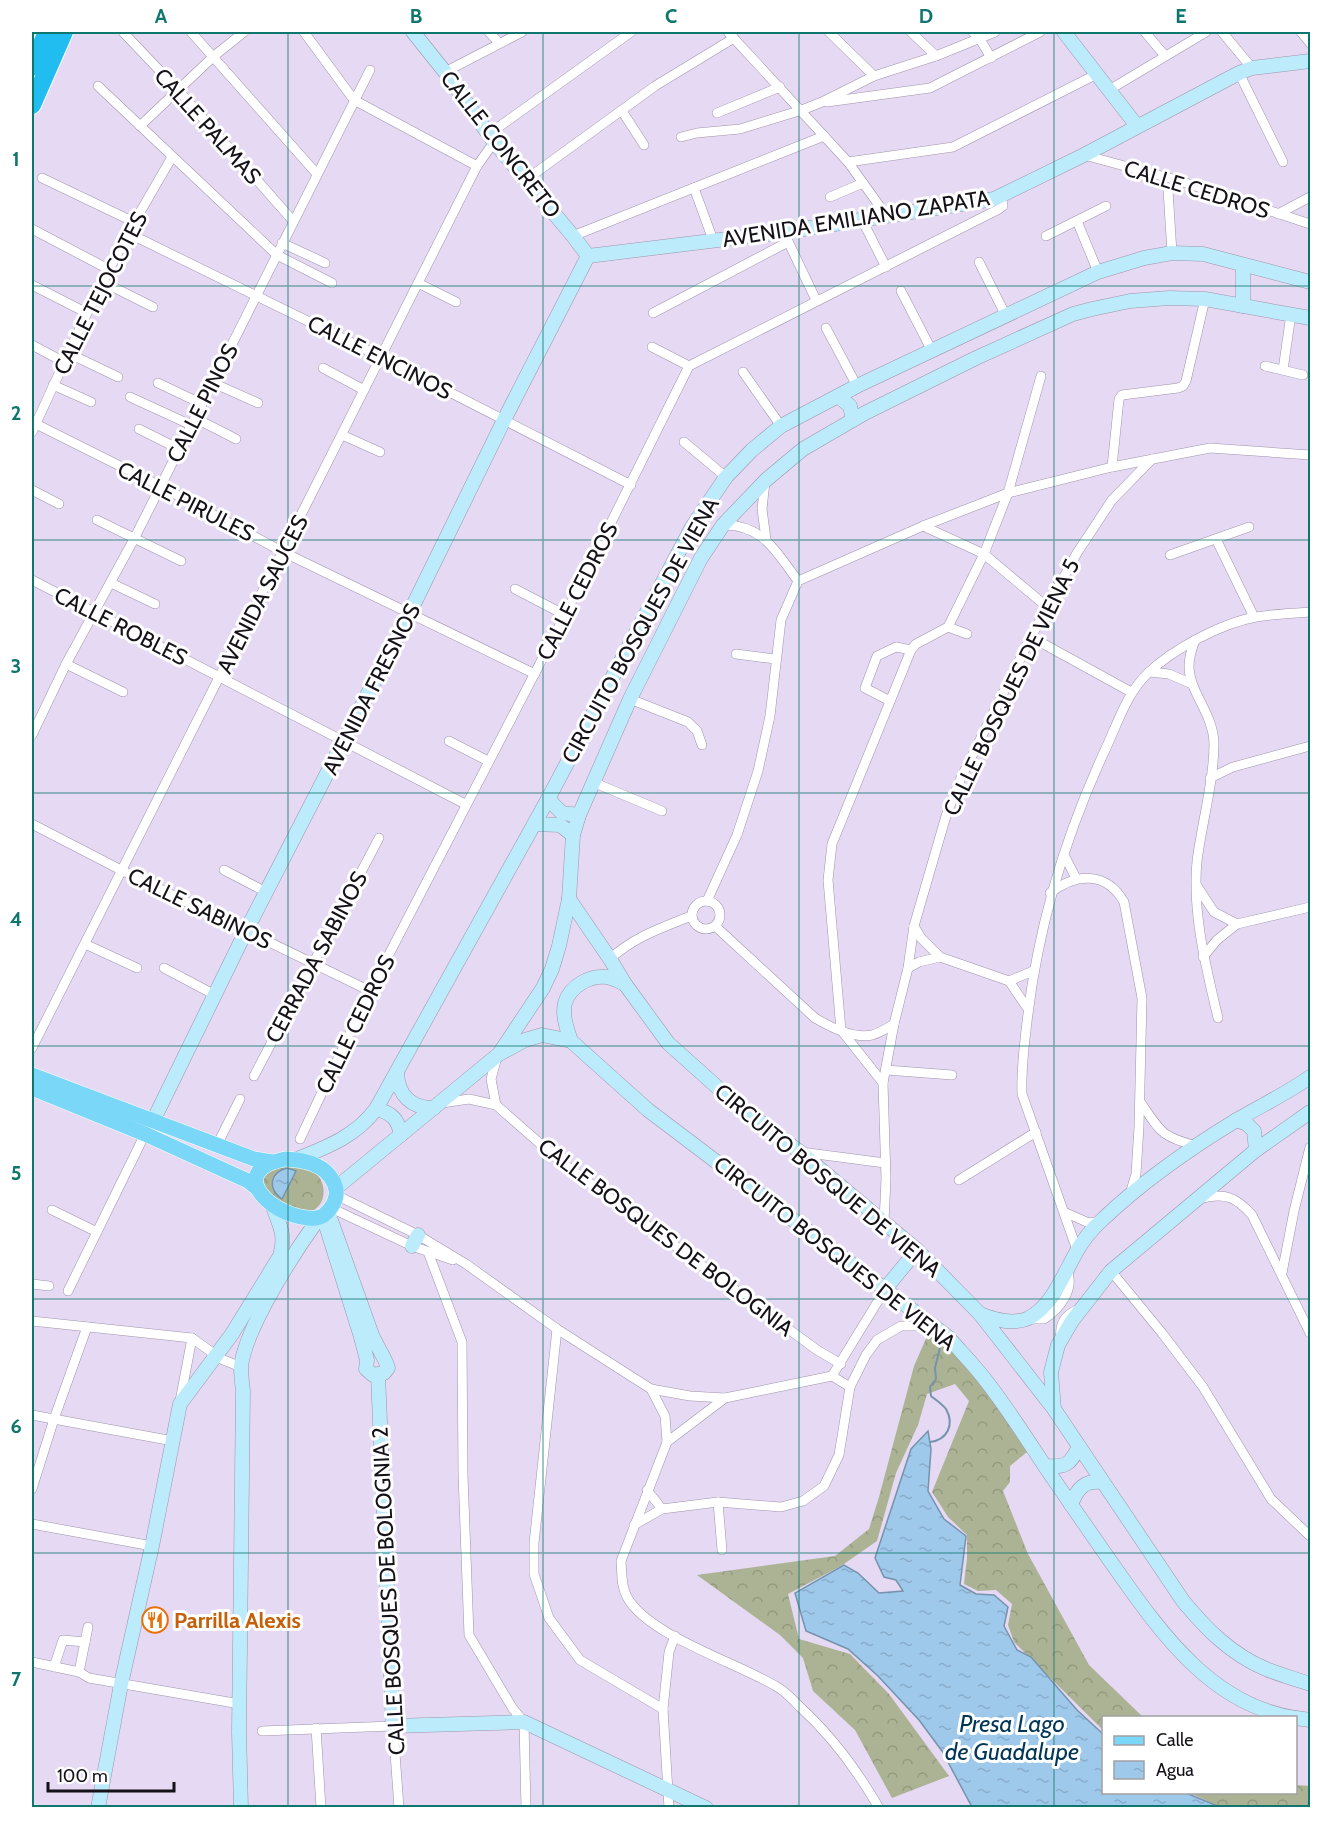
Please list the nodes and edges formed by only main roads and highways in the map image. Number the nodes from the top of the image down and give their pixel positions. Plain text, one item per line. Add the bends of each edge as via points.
1 (47, 32) edge
2 (64, 32) edge
3 (413, 32) edge
4 (1064, 32) edge
5 (1309, 65) edge
6 (32, 67) edge
7 (32, 105) edge
8 (1137, 126) junction
9 (588, 256) junction
10 (1243, 265) junction
11 (1311, 282) edge
12 (1243, 306) junction
13 (1311, 318) edge
14 (856, 387) junction
15 (838, 396) junction
16 (859, 417) junction
17 (548, 799) junction
18 (579, 815) junction
19 (534, 824) junction
20 (573, 835) junction
21 (569, 899) junction
22 (625, 984) junction
23 (571, 1041) junction
24 (499, 1053) junction
25 (397, 1072) junction
26 (32, 1075) edge
27 (1311, 1077) edge
28 (32, 1088) edge
29 (437, 1106) junction
30 (376, 1109) junction
31 (1311, 1112) edge
32 (1236, 1120) junction
33 (149, 1127) junction
34 (400, 1136) junction
35 (1256, 1149) junction
36 (297, 1159) junction
37 (272, 1162) junction
38 (258, 1189) junction
39 (329, 1206) junction
40 (273, 1207) junction
41 (917, 1250) junction
42 (886, 1288) junction
43 (980, 1314) junction
44 (232, 1334) junction
45 (248, 1341) junction
46 (241, 1367) junction
47 (1054, 1409) junction
48 (1079, 1447) junction
49 (1045, 1466) junction
50 (1102, 1482) junction
51 (1071, 1505) junction
52 (1311, 1684) edge
53 (1282, 1716) edge
54 (98, 1808) edge
55 (241, 1808) edge
56 (706, 1808) edge

1 - 6 highway
2 - 7 highway
3 - 9 main road, CALLE CONCRETO via 492,138
4 - 8 main road
5 - 8 main road, AVENIDA EMILIANO ZAPATA via 1246,70
8 - 9 main road, AVENIDA EMILIANO ZAPATA via 994,199 886,215 786,237 713,240
9 - 33 main road, AVENIDA FRESNOS
10 - 11 main road, CIRCUITO BOSQUES DE VIENA
10 - 12 main road
10 - 14 main road, CIRCUITO BOSQUES DE VIENA via 1203,254 1172,253 1098,272
12 - 13 main road, CIRCUITO BOSQUES DE VIENA
12 - 16 main road, CIRCUITO BOSQUES DE VIENA via 1169,298 1130,301 1073,314
14 - 15 main road, CIRCUITO BOSQUES DE VIENA
14 - 16 main road
15 - 16 main road
15 - 17 main road, CIRCUITO BOSQUES DE VIENA via 781,426 726,477 692,527
16 - 18 main road, CIRCUITO BOSQUES DE VIENA via 803,449 766,480 723,525 700,558 630,699
17 - 18 main road via 562,813
17 - 19 main road, CIRCUITO BOSQUES DE VIENA
18 - 20 main road, CIRCUITO BOSQUES DE VIENA
19 - 20 main road via 560,825
19 - 25 main road, CIRCUITO BOSQUES DE VIENA
20 - 21 main road, CIRCUITO BOSQUES DE VIENA
21 - 22 main road, CIRCUITO BOSQUE DE VIENA
21 - 24 main road, CIRCUITO BOSQUES DE VIENA via 552,969
22 - 23 main road via 591,978 569,994 565,1023
22 - 41 main road, CIRCUITO BOSQUE DE VIENA via 681,1056
23 - 24 main road via 542,1035
23 - 42 main road, CIRCUITO BOSQUES DE VIENA via 648,1110
24 - 29 main road, CIRCUITO BOSQUES DE VIENA
25 - 29 main road via 397,1082 407,1099 424,1108
25 - 30 main road, CIRCUITO BOSQUES DE VIENA
26 - 33 main road
27 - 32 main road
28 - 33 main road
29 - 34 main road, CIRCUITO BOSQUES DE VIENA
30 - 34 main road via 392,1115
30 - 36 main road, CIRCUITO BOSQUES DE VIENA via 350,1135
31 - 35 main road
32 - 35 main road via 1254,1131
32 - 43 main road via 1101,1221 1077,1250 1042,1308 1027,1319 997,1320
33 - 37 main road via 217,1145 254,1160
33 - 38 main road
34 - 39 main road, CIRCUITO BOSQUES DE VIENA
35 - 47 main road via 1111,1271 1076,1311 1060,1334 1051,1372
36 - 37 main road
36 - 39 main road via 320,1167 329,1175
37 - 38 main road via 258,1170
38 - 40 main road
39 - 40 main road via 301,1217
39 - 45 main road, CIRCUITO BOSQUES DE VIENA via 294,1255
39 - 56 main road, CALLE BOSQUES DE BOLOGNIA 2 via 366,1335 366,1369 378,1375 393,1726 524,1722
40 - 44 main road via 284,1243
41 - 42 main road
41 - 43 main road, CIRCUITO BOSQUE DE VIENA
42 - 49 main road, CIRCUITO BOSQUES DE VIENA via 948,1337 987,1382
43 - 47 main road, CIRCUITO BOSQUE DE VIENA
44 - 45 main road
44 - 46 main road
44 - 54 main road via 180,1404
45 - 46 main road, CIRCUITO BOSQUES DE VIENA
46 - 55 main road
47 - 48 main road, CIRCUITO BOSQUE DE VIENA
48 - 49 main road via 1061,1467
48 - 50 main road, CIRCUITO BOSQUE DE VIENA
49 - 51 main road, CIRCUITO BOSQUES DE VIENA
50 - 51 main road via 1084,1484
50 - 52 main road, CIRCUITO BOSQUE DE VIENA via 1204,1626 1232,1650 1265,1669
51 - 53 main road, CIRCUITO BOSQUES DE VIENA via 1158,1628 1181,1653 1225,1691 1251,1706

